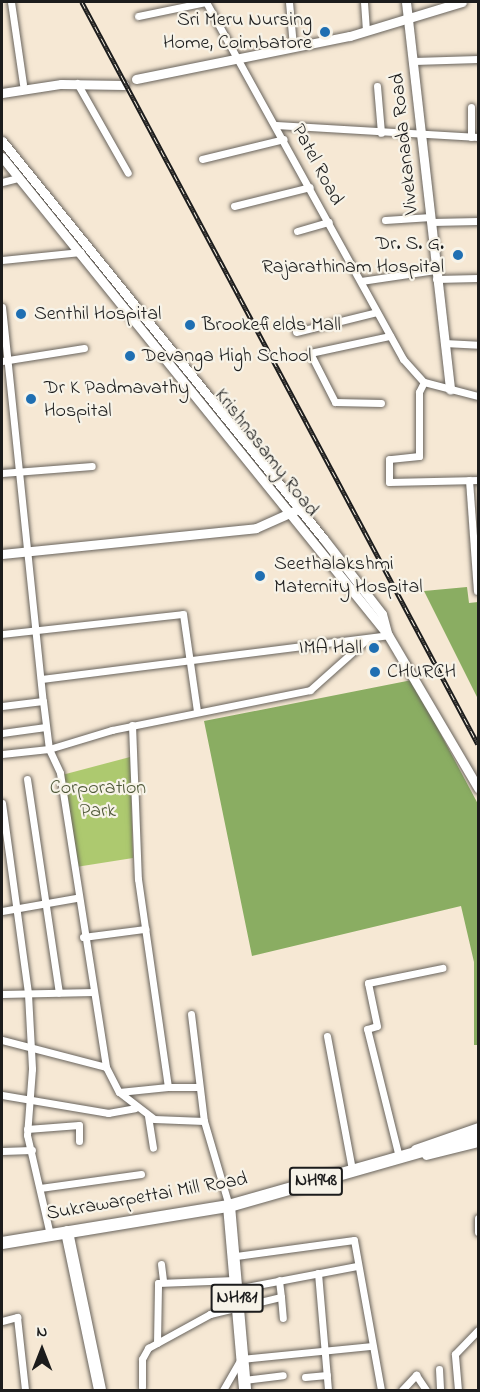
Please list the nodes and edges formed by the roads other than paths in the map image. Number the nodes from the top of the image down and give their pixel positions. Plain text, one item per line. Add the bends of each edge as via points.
1 (11, 2) edge
2 (206, 2) edge
3 (289, 2) edge
4 (364, 2) edge
5 (406, 2) edge
6 (462, 2) edge
7 (138, 16) dead end
8 (407, 17) junction
9 (366, 31) junction
10 (293, 46) junction
11 (235, 57) junction
12 (478, 59) edge
13 (414, 61) junction
14 (137, 81) dead end
15 (77, 83) junction
16 (23, 84) junction
17 (377, 86) dead end
18 (3, 90) edge
19 (471, 107) dead end
20 (276, 125) junction
21 (381, 132) junction
22 (421, 135) junction
23 (475, 137) edge
24 (284, 139) junction
25 (2, 141) edge
26 (2, 157) edge
27 (202, 159) dead end
28 (128, 173) dead end
29 (18, 178) junction
30 (2, 182) edge
31 (310, 187) junction
32 (234, 206) dead end
33 (432, 219) junction
34 (385, 220) dead end
35 (478, 220) edge
36 (329, 222) junction
37 (297, 231) dead end
38 (83, 252) junction
39 (2, 260) edge
40 (435, 274) junction
41 (478, 278) edge
42 (361, 281) junction
43 (2, 307) edge
44 (377, 312) junction
45 (296, 332) dead end
46 (390, 336) junction
47 (444, 343) junction
48 (478, 345) edge
49 (84, 348) dead end
50 (5, 360) edge
51 (424, 382) junction
52 (450, 390) junction
53 (478, 396) edge
54 (381, 403) dead end
55 (92, 466) dead end
56 (19, 472) junction
57 (2, 473) edge
58 (469, 480) junction
59 (478, 480) edge
60 (299, 508) junction
61 (290, 513) junction
62 (475, 535) edge
63 (29, 550) junction
64 (2, 554) edge
65 (477, 591) edge
66 (38, 631) junction
67 (2, 634) edge
68 (388, 635) junction
69 (365, 641) junction
70 (193, 661) junction
71 (41, 679) junction
72 (43, 701) junction
73 (2, 706) edge
74 (197, 711) junction
75 (132, 725) junction
76 (46, 727) junction
77 (2, 733) edge
78 (49, 749) junction
79 (2, 754) edge
80 (27, 779) dead end
81 (478, 788) edge
82 (2, 803) edge
83 (76, 897) junction
84 (45, 903) junction
85 (16, 908) junction
86 (2, 911) edge
87 (145, 929) junction
88 (83, 937) junction
89 (442, 969) dead end
90 (94, 992) junction
91 (59, 993) junction
92 (2, 994) edge
93 (28, 994) junction
94 (191, 1014) dead end
95 (327, 1036) dead end
96 (2, 1040) edge
97 (32, 1048) junction
98 (106, 1067) junction
99 (200, 1087) junction
100 (168, 1088) junction
101 (119, 1092) junction
102 (2, 1095) edge
103 (26, 1096) junction
104 (135, 1108) junction
105 (148, 1116) junction
106 (204, 1121) junction
107 (27, 1129) junction
108 (476, 1138) edge
109 (79, 1142) dead end
110 (153, 1148) dead end
111 (32, 1150) junction
112 (2, 1151) edge
113 (401, 1156) junction
114 (352, 1170) junction
115 (141, 1174) dead end
116 (40, 1188) junction
117 (229, 1206) junction
118 (478, 1218) edge
119 (67, 1232) junction
120 (478, 1233) edge
121 (50, 1235) junction
122 (2, 1243) edge
123 (236, 1257) junction
124 (161, 1264) dead end
125 (357, 1266) junction
126 (318, 1273) junction
127 (162, 1281) junction
128 (279, 1281) junction
129 (236, 1284) junction
130 (281, 1297) junction
131 (237, 1306) junction
132 (283, 1318) dead end
133 (2, 1321) edge
134 (478, 1330) edge
135 (158, 1343) junction
136 (372, 1346) junction
137 (324, 1348) junction
138 (241, 1359) junction
139 (439, 1370) dead end
140 (327, 1374) junction
141 (283, 1375) dead end
142 (305, 1377) dead end
143 (244, 1385) edge
144 (142, 1387) dead end
145 (25, 1390) edge
146 (100, 1390) edge
147 (223, 1390) edge
148 (328, 1390) edge
149 (381, 1390) edge
150 (402, 1390) edge
151 (426, 1390) edge
152 (440, 1390) edge
153 (458, 1390) edge

1 - 16 street
2 - 7 street
2 - 11 street, Patel Road
3 - 10 street
4 - 9 street
5 - 8 main road, Vivekanada Road
6 - 8 main road
8 - 9 main road
8 - 13 main road, Vivekanada Road
9 - 10 main road
10 - 11 main road
11 - 14 main road
11 - 20 street, Patel Road
12 - 13 street
13 - 22 main road, Vivekanada Road
15 - 16 main road via 122,83
15 - 18 main road
15 - 28 street
16 - 18 main road
17 - 21 street
19 - 23 street
20 - 21 street
20 - 24 street, Patel Road
21 - 22 street
22 - 23 street
22 - 33 main road, Vivekanada Road
24 - 27 street
24 - 31 street, Patel Road
25 - 60 main road
26 - 29 main road, Krishnasamy Road
29 - 30 street
29 - 38 main road, Krishnasamy Road
31 - 32 street
31 - 36 street, Patel Road
33 - 34 street
33 - 35 street
33 - 40 main road, Vivekanada Road
36 - 37 street
36 - 42 street, Patel Road
38 - 39 street
38 - 61 main road, Krishnasamy Road
40 - 41 street
40 - 42 street
40 - 47 main road, Vivekanada Road
42 - 44 street, Patel Road
43 - 50 street
44 - 45 street
44 - 46 street, Patel Road
46 - 51 street, Patel Road
46 - 54 street via 310,353 335,402
47 - 48 street
47 - 52 main road, Vivekanada Road
49 - 50 street
50 - 56 street
51 - 52 street
51 - 58 street via 419,392 419,456 389,459 389,482
52 - 53 street
55 - 56 street
56 - 57 street
56 - 63 street
58 - 59 street
58 - 62 street
60 - 61 main road
60 - 68 main road via 382,614
61 - 63 main road via 256,528 87,549
61 - 68 main road, Krishnasamy Road
62 - 65 street
63 - 64 main road
63 - 66 street
66 - 67 street
66 - 70 street via 183,614
66 - 71 street
68 - 69 street
68 - 81 main road, Krishnasamy Road
69 - 70 street
69 - 74 street via 310,690
70 - 71 street
70 - 74 street
71 - 72 street
72 - 73 street
72 - 76 street
74 - 75 street
75 - 78 street
75 - 87 street via 135,852
76 - 77 street
76 - 78 street
78 - 79 street
78 - 83 street via 60,773
80 - 84 street
82 - 85 street
83 - 84 street
83 - 88 street
84 - 85 street
84 - 91 street
85 - 86 street
85 - 93 street
87 - 88 street
87 - 100 street
88 - 90 street
89 - 113 street via 368,983 377,1026 367,1029
90 - 91 street
90 - 98 street
91 - 93 street
92 - 93 street
93 - 97 street
94 - 99 street
95 - 114 street
96 - 97 street
97 - 98 street
97 - 103 street
98 - 101 street
99 - 100 street
99 - 106 street
100 - 101 street
101 - 104 street
102 - 103 street
103 - 104 street via 108,1113
103 - 107 street
104 - 105 street
105 - 106 street
105 - 110 street
106 - 117 street
107 - 109 street via 79,1125
107 - 111 street
108 - 113 highway, NH948
111 - 112 street
111 - 116 street
113 - 114 highway, Sukrawarpettai Mill Road / NH948
114 - 117 highway, Sukrawarpettai Mill Road / NH948
115 - 116 street
116 - 121 street
117 - 119 highway, Sukrawarpettai Mill Road
117 - 123 highway, NH181
118 - 120 street
119 - 121 highway, Sukrawarpettai Mill Road
119 - 146 highway
121 - 122 highway, Sukrawarpettai Mill Road
123 - 125 street via 354,1240
123 - 129 highway, NH181
124 - 127 street
125 - 126 street
125 - 136 street
126 - 128 street
126 - 137 street
127 - 129 street
127 - 135 street via 157,1286
128 - 129 street
128 - 130 street
129 - 131 highway, NH181
130 - 131 street
130 - 132 street
131 - 135 street
131 - 138 highway, NH181
133 - 145 street via 17,1317
134 - 153 street via 455,1354
135 - 144 street via 142,1359
136 - 137 street
136 - 149 street
137 - 138 street
137 - 140 street
138 - 143 highway, NH181
138 - 147 street
139 - 152 street
140 - 142 street
140 - 148 street
141 - 143 street
150 - 151 street via 416,1375

